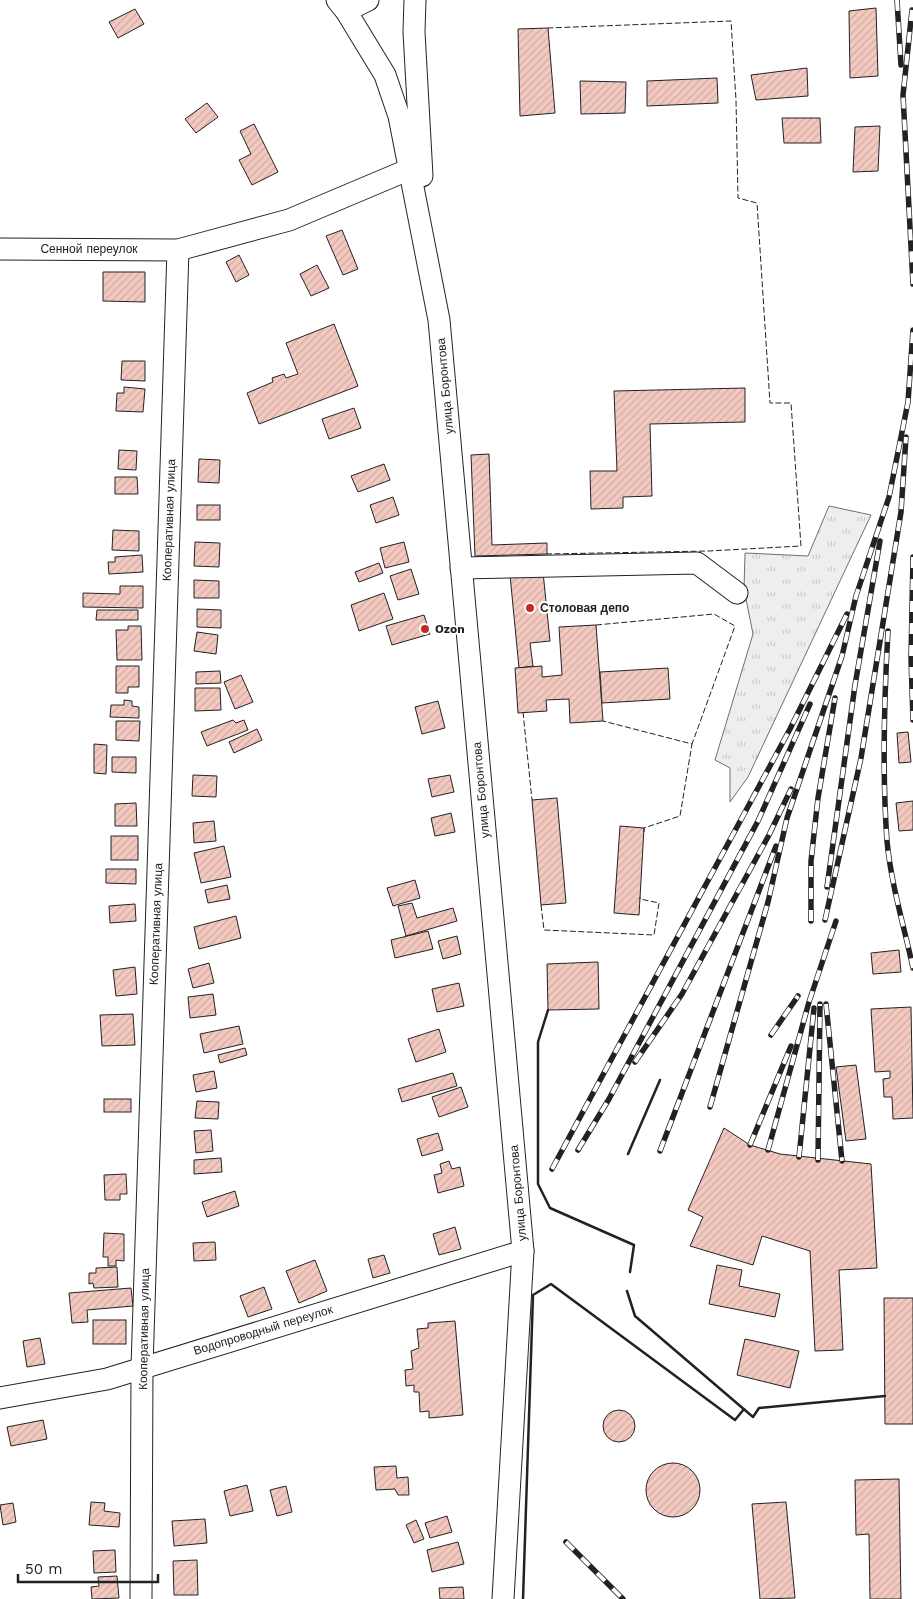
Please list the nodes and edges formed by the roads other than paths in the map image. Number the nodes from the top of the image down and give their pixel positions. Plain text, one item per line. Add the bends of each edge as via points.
1 (368, 0) edge
2 (415, 0) edge
3 (342, 5) edge
4 (410, 169) junction
5 (0, 249) edge
6 (424, 249) junction
7 (178, 250) junction
8 (461, 568) junction
9 (737, 593) dead end
10 (523, 1251) junction
11 (142, 1367) junction
12 (0, 1398) edge
13 (141, 1599) edge
14 (503, 1599) edge

1 - 3 street
2 - 6 street
3 - 4 street, улица Боронтова via 386,75
4 - 6 street, улица Боронтова
4 - 7 street, Сенной переулок via 289,220
5 - 7 street, Сенной переулок
6 - 8 street, улица Боронтова via 439,320
7 - 11 street, Кооперативная улица
8 - 9 street via 697,563
8 - 10 street, улица Боронтова
10 - 11 street, Водопроводный переулок
10 - 14 street, улица Боронтова
11 - 12 street, Водопроводный переулок via 107,1379
11 - 13 street, Кооперативная улица

